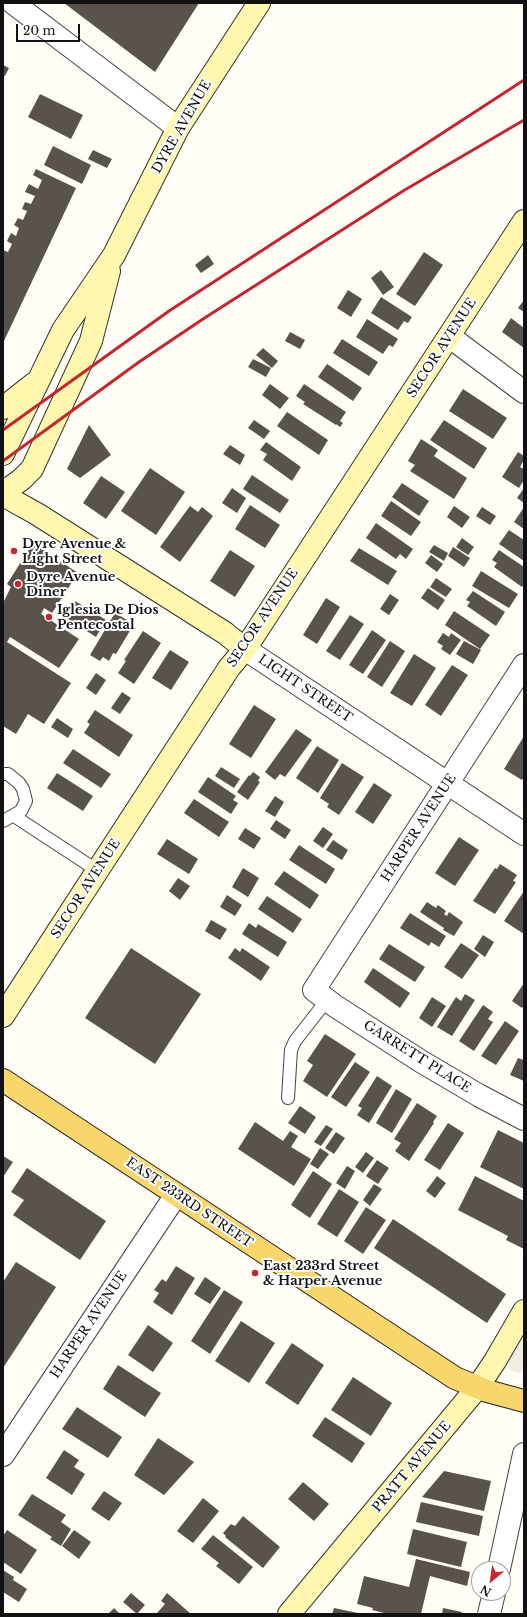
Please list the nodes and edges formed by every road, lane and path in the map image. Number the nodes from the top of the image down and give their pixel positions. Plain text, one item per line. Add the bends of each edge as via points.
1 (13, 3) edge
2 (259, 3) edge
3 (178, 128) junction
4 (524, 221) edge
5 (114, 255) junction
6 (450, 337) junction
7 (39, 380) junction
8 (524, 392) edge
9 (3, 408) edge
10 (3, 454) edge
11 (3, 494) edge
12 (245, 649) junction
13 (524, 665) edge
14 (3, 774) edge
15 (447, 784) junction
16 (8, 818) edge
17 (524, 834) edge
18 (98, 871) junction
19 (320, 995) junction
20 (3, 1016) edge
21 (3, 1080) edge
22 (288, 1098) dead end
23 (524, 1119) edge
24 (176, 1195) junction
25 (524, 1311) edge
26 (477, 1388) junction
27 (524, 1401) edge
28 (524, 1454) edge
29 (3, 1455) edge
30 (501, 1561) edge
31 (492, 1601) edge
32 (289, 1614) edge
33 (489, 1614) edge

1 - 3 street
2 - 3 street, DYRE AVENUE
3 - 5 street, DYRE AVENUE
4 - 6 street, SECOR AVENUE
5 - 7 street, DYRE AVENUE via 63,330
5 - 11 street, DYRE AVENUE via 91,341 32,469
6 - 8 street
6 - 12 street, SECOR AVENUE
7 - 9 street
7 - 10 street, DYRE AVENUE
11 - 12 street, LIGHT STREET via 225,633
12 - 15 street, LIGHT STREET
12 - 18 street, SECOR AVENUE via 229,668
13 - 15 street, HARPER AVENUE
14 - 16 lane via 14,778 26,795 21,812
15 - 17 street, LIGHT STREET
15 - 19 street, HARPER AVENUE
16 - 18 lane
18 - 20 street, SECOR AVENUE
19 - 22 lane via 291,1050
19 - 23 street, GARRETT PLACE via 422,1062
21 - 24 main road, EAST 233RD STREET
24 - 26 main road, EAST 233RD STREET via 445,1372
24 - 29 street, HARPER AVENUE
25 - 26 street, PRATT AVENUE
26 - 27 main road, EAST 233RD STREET
26 - 32 street, PRATT AVENUE
28 - 30 street
31 - 33 street

